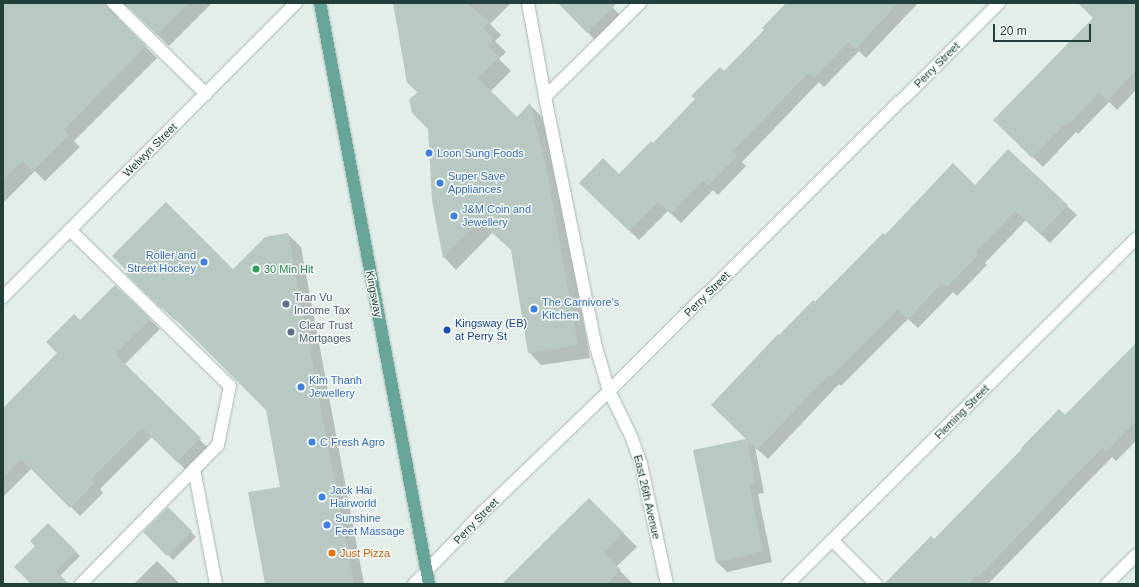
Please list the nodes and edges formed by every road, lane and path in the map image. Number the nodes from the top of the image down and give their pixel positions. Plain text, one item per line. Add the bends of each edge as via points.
1 (112, 3) edge
2 (296, 3) edge
3 (320, 3) edge
4 (528, 3) edge
5 (640, 3) edge
6 (999, 3) edge
7 (206, 94) junction
8 (545, 97) junction
9 (70, 230) junction
10 (1136, 239) edge
11 (3, 297) edge
12 (609, 391) junction
13 (194, 469) junction
14 (833, 541) junction
15 (1136, 555) edge
16 (426, 572) junction
17 (80, 584) edge
18 (216, 584) edge
19 (414, 584) edge
20 (429, 584) edge
21 (667, 584) edge
22 (788, 584) edge
23 (876, 584) edge
24 (1107, 584) edge

1 - 7 street
2 - 7 street, Welwyn Street
3 - 16 main road, Kingsway
4 - 8 street, East 26th Avenue
5 - 8 street
6 - 12 street, Perry Street
7 - 9 street, Welwyn Street
8 - 12 street, East 26th Avenue via 596,347
9 - 11 street, Welwyn Street
9 - 13 street via 230,386 218,445
10 - 14 street, Fleming Street
12 - 16 street, Perry Street via 483,512
12 - 21 street, East 26th Avenue via 631,436 641,464
13 - 17 street
13 - 18 street
14 - 22 street, Fleming Street
14 - 23 street
15 - 24 street
16 - 19 street, Perry Street
16 - 20 main road, Kingsway

